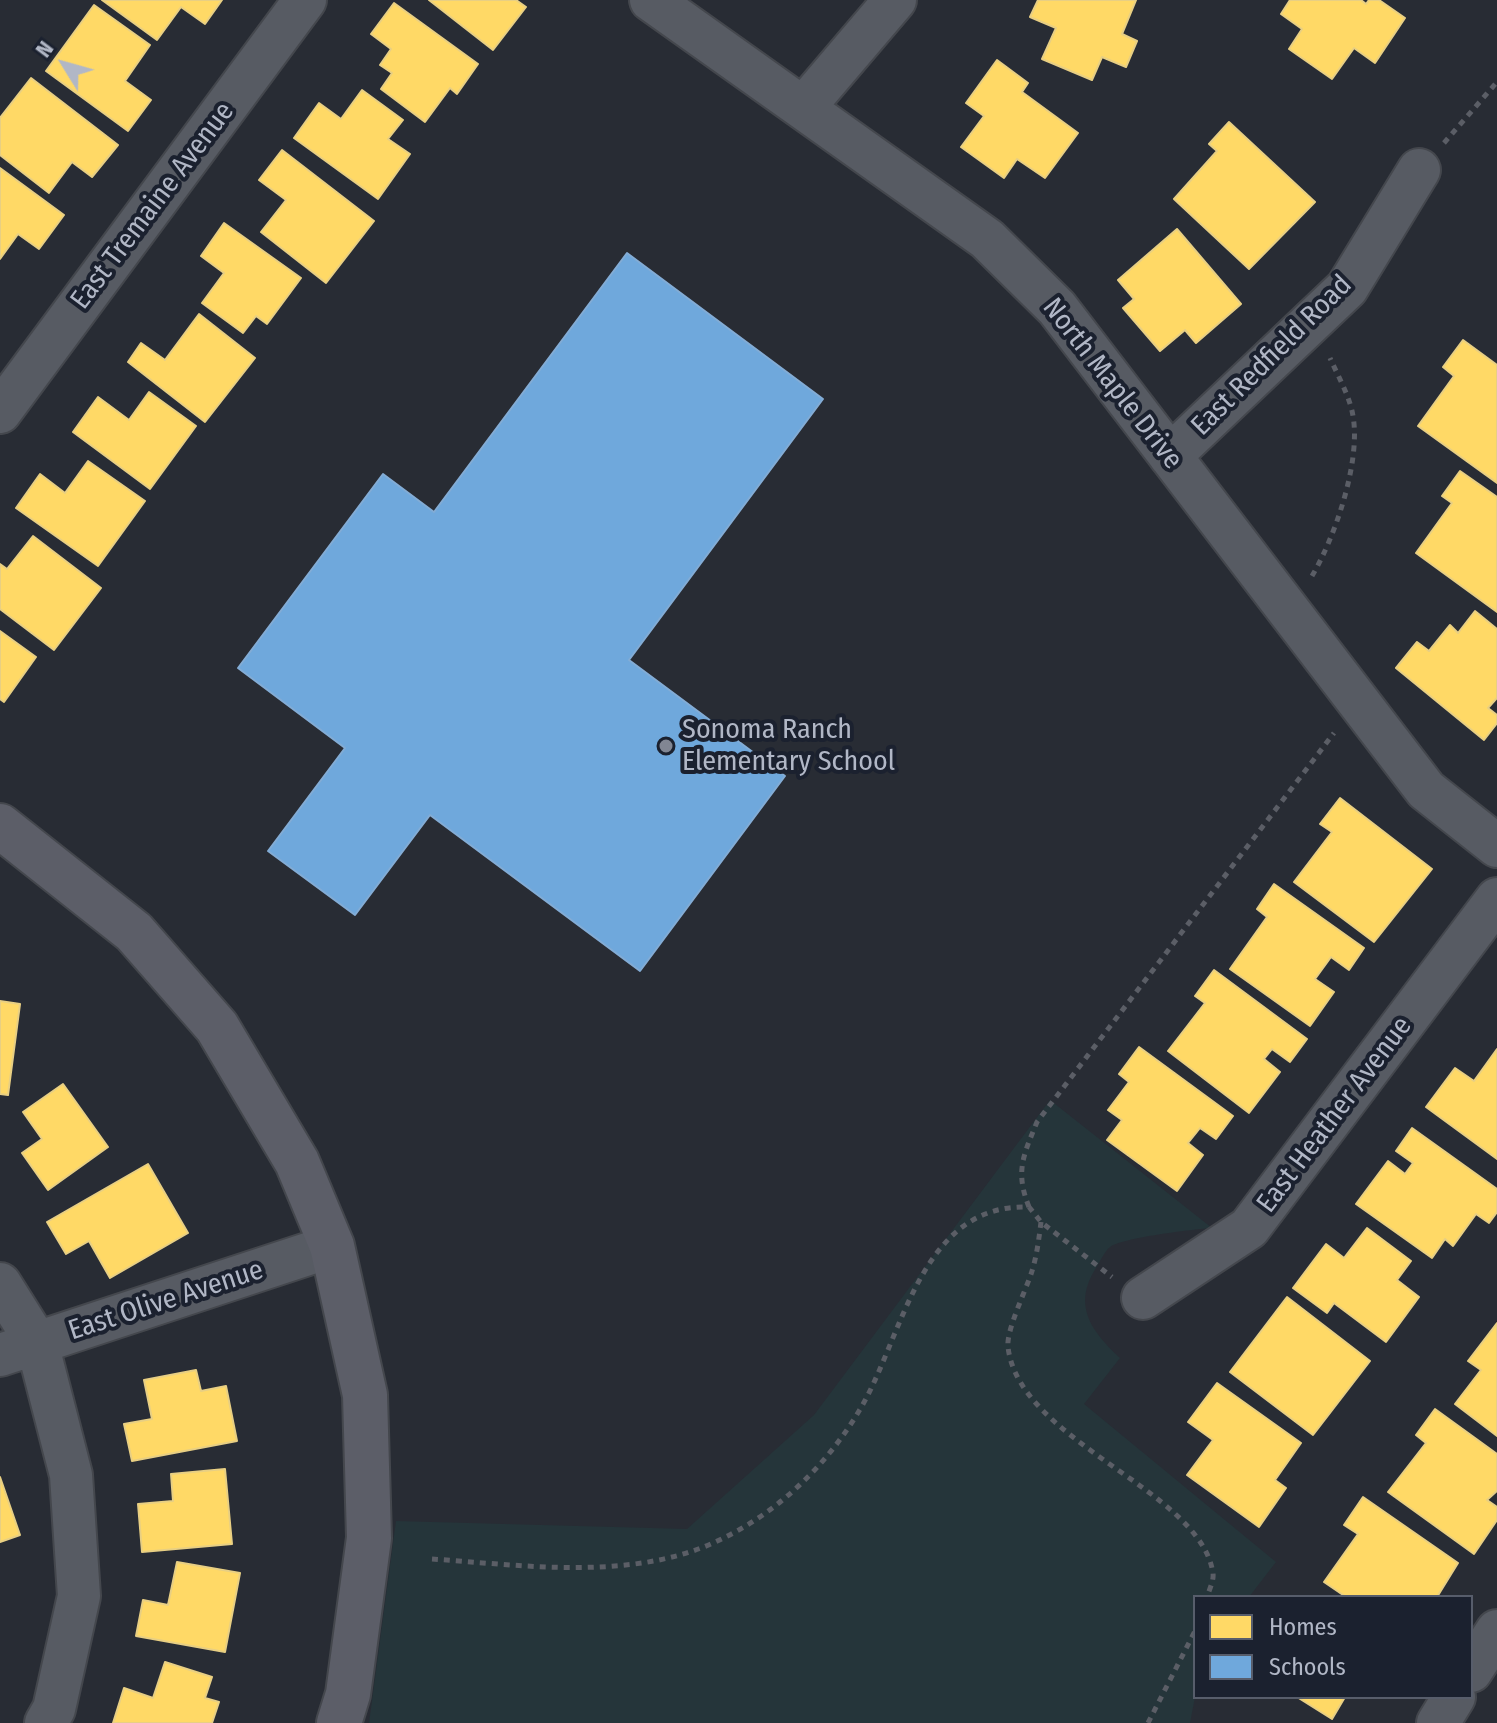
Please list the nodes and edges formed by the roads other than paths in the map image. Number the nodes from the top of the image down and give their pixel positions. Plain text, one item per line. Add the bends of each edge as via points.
1 (305, 0) edge
2 (651, 0) edge
3 (895, 0) edge
4 (804, 107) junction
5 (1419, 170) road end
6 (0, 412) edge
7 (1170, 456) junction
8 (0, 826) edge
9 (1497, 846) edge
10 (1497, 899) edge
11 (332, 1246) junction
12 (0, 1284) edge
13 (1143, 1298) road end
14 (18, 1349) edge
15 (1497, 1631) edge
16 (1473, 1668) edge
17 (1453, 1699) edge
18 (46, 1723) edge
19 (339, 1723) edge
20 (1438, 1723) edge

1 - 6 street, East Tremaine Avenue
2 - 4 street, North Maple Drive
3 - 4 street
4 - 7 street, North Maple Drive via 987,239 1057,308
5 - 7 street, East Redfield Road via 1347,288
7 - 9 street, North Maple Drive via 1426,790
8 - 11 street via 134,932 217,1027 297,1162
10 - 13 street, East Heather Avenue via 1249,1228
11 - 14 street, East Olive Avenue
11 - 19 street via 365,1395 369,1529 348,1694
12 - 14 street
14 - 18 street via 71,1475 79,1596 54,1709
15 - 16 street
17 - 20 street

